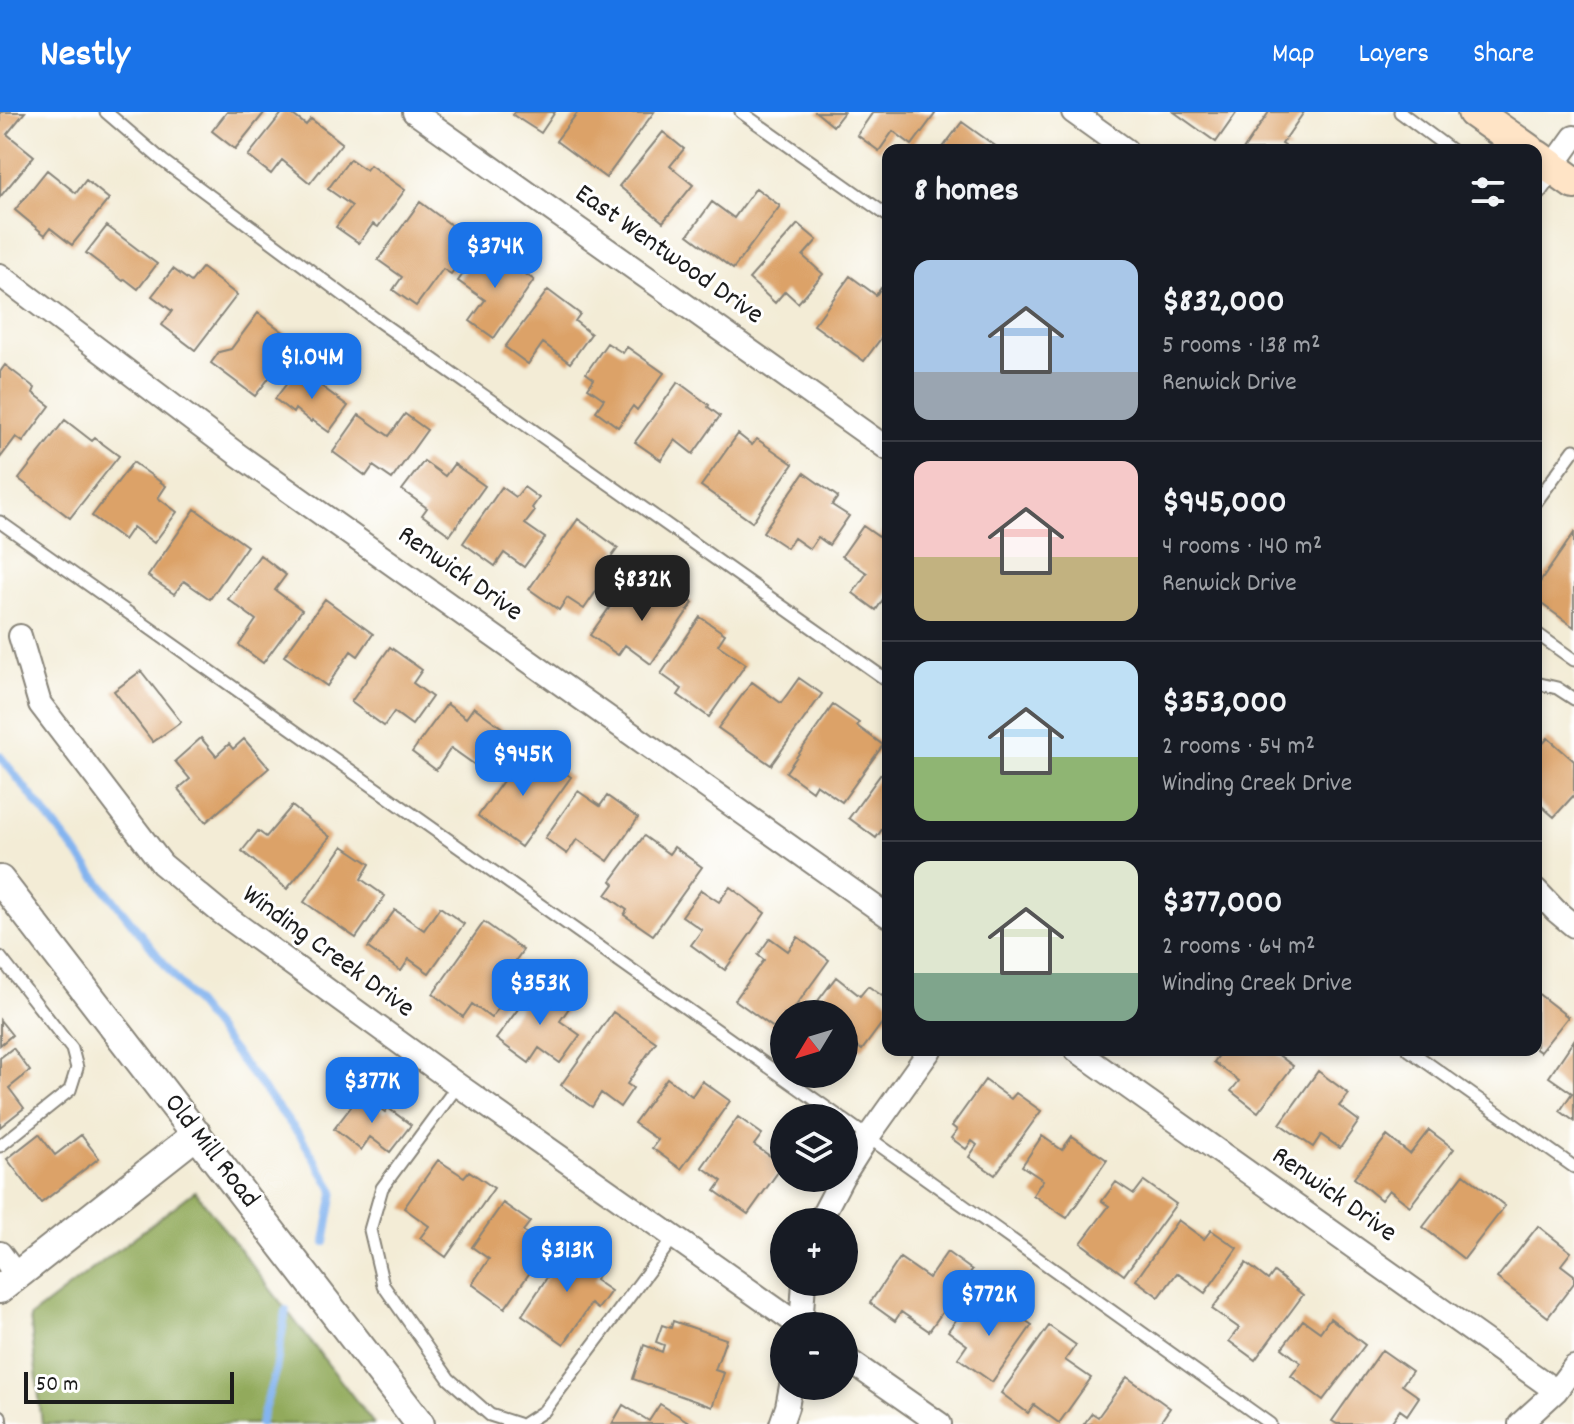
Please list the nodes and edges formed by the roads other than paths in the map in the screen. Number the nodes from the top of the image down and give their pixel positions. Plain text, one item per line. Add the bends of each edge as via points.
1 (106, 112) edge
2 (414, 112) edge
3 (741, 112) edge
4 (1073, 112) edge
5 (1400, 112) edge
6 (1474, 112) edge
7 (1574, 137) edge
8 (1118, 144) edge
9 (1443, 144) edge
10 (1514, 144) edge
11 (1545, 169) edge
12 (882, 212) edge
13 (0, 275) edge
14 (882, 445) edge
15 (1574, 450) edge
16 (1542, 494) edge
17 (0, 522) edge
18 (20, 636) dead end
19 (1542, 637) edge
20 (1574, 660) edge
21 (882, 677) edge
22 (1542, 684) edge
23 (1574, 699) edge
24 (0, 880) edge
25 (1542, 896) edge
26 (882, 912) edge
27 (1574, 926) edge
28 (0, 957) edge
29 (926, 1056) edge
30 (1084, 1056) edge
31 (1417, 1056) edge
32 (458, 1085) junction
33 (822, 1104) edge
34 (858, 1130) edge
35 (197, 1134) junction
36 (868, 1137) junction
37 (0, 1146) edge
38 (858, 1153) edge
39 (1574, 1167) edge
40 (674, 1237) junction
41 (0, 1253) edge
42 (9, 1283) edge
43 (780, 1312) edge
44 (858, 1367) edge
45 (1574, 1367) edge
46 (1556, 1391) junction
47 (788, 1400) edge
48 (0, 1416) edge
49 (1, 1424) edge
50 (420, 1424) edge
51 (518, 1424) edge
52 (524, 1424) edge
53 (781, 1424) edge
54 (940, 1424) edge
55 (1270, 1424) edge
56 (1520, 1424) edge

1 - 21 lane via 163,161 377,320
2 - 14 street, East Wentwood Drive
3 - 12 lane
4 - 8 street
5 - 9 lane
6 - 10 main road
7 - 11 street
13 - 26 street, Renwick Drive via 250,463
15 - 16 lane
17 - 33 lane
18 - 32 street, Winding Creek Drive via 40,704 162,864
19 - 20 lane
22 - 23 lane
24 - 35 street, Old Mill Road
25 - 27 street
28 - 37 lane via 72,1049 77,1068 70,1090
29 - 36 street
30 - 46 street, Renwick Drive
31 - 39 lane
32 - 40 street, Winding Creek Drive
32 - 51 lane via 382,1188 370,1230 383,1285 449,1379 490,1415
34 - 36 lane
35 - 42 street
35 - 50 street, Old Mill Road
36 - 38 street
36 - 55 lane
40 - 43 street, Winding Creek Drive
40 - 52 lane via 544,1411
41 - 42 street
44 - 54 street
45 - 46 street
46 - 56 street
47 - 53 street
48 - 49 lane

